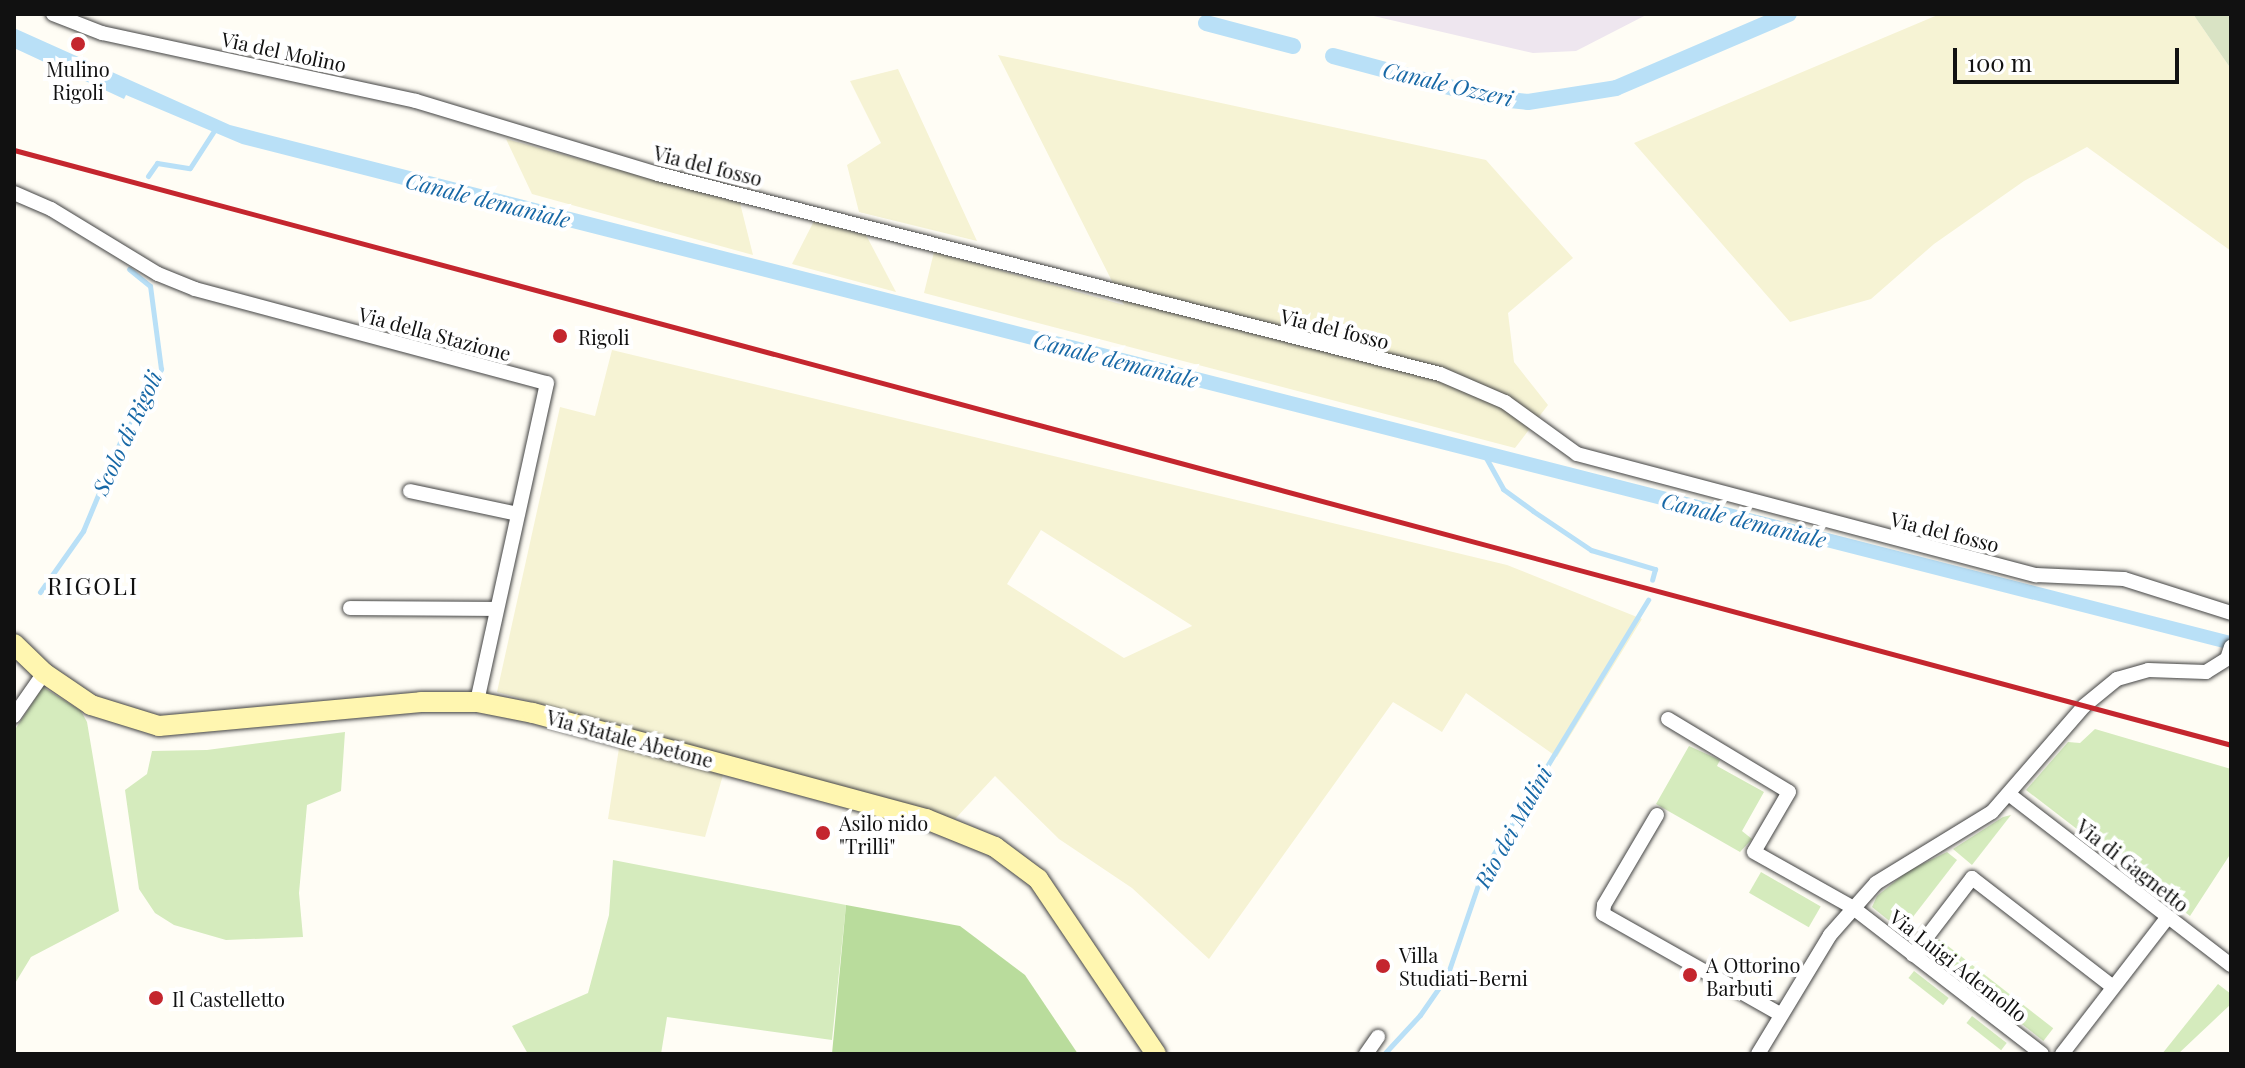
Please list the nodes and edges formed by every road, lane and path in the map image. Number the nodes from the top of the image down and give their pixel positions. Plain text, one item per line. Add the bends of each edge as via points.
1 (53, 14) edge
2 (416, 101) joint
3 (14, 193) edge
4 (410, 491) dead end
5 (518, 514) junction
6 (350, 608) dead end
7 (496, 609) junction
8 (2231, 613) edge
9 (14, 644) edge
10 (2229, 653) edge
11 (44, 673) junction
12 (477, 702) junction
13 (14, 716) edge
14 (1668, 719) dead end
15 (2010, 795) junction
16 (1657, 815) dead end
17 (1852, 907) junction
18 (2168, 917) junction
19 (1913, 955) junction
20 (2231, 965) edge
21 (2113, 987) junction
22 (1780, 1014) junction
23 (1378, 1037) dead end
24 (1761, 1049) edge
25 (1156, 1054) edge
26 (1366, 1054) edge
27 (1779, 1054) edge
28 (2042, 1054) edge
29 (2062, 1054) edge

1 - 2 street, Via del Molino via 102,33
2 - 8 street, Via del fosso via 643,170 1440,374 1505,402 1577,454 1685,485 2036,575 2146,585
3 - 5 street, Via della Stazione via 51,209 158,274 195,289 547,383
4 - 5 street
5 - 7 street, Via della Stazione
6 - 7 street
7 - 12 street, Via della Stazione
9 - 11 main road, Via Statale Abetone
10 - 15 street via 2206,672 2148,670 2117,679 2084,706
11 - 12 main road, Via Statale Abetone via 91,705 159,726 421,702
11 - 13 street
12 - 25 main road, Via Statale Abetone via 856,797 995,847 1047,890
14 - 17 street, Via Luigi Ademollo via 1789,792 1754,852
15 - 17 street via 1971,827 1905,860
15 - 18 street, Via di Gagnetto
16 - 22 street via 1603,914
17 - 19 street, Via Luigi Ademollo
17 - 22 street
18 - 20 street, Via di Gagnetto
18 - 21 street
19 - 21 street via 1972,878
19 - 28 street, Via Luigi Ademollo
21 - 29 street
22 - 24 street
23 - 26 street
24 - 27 street

